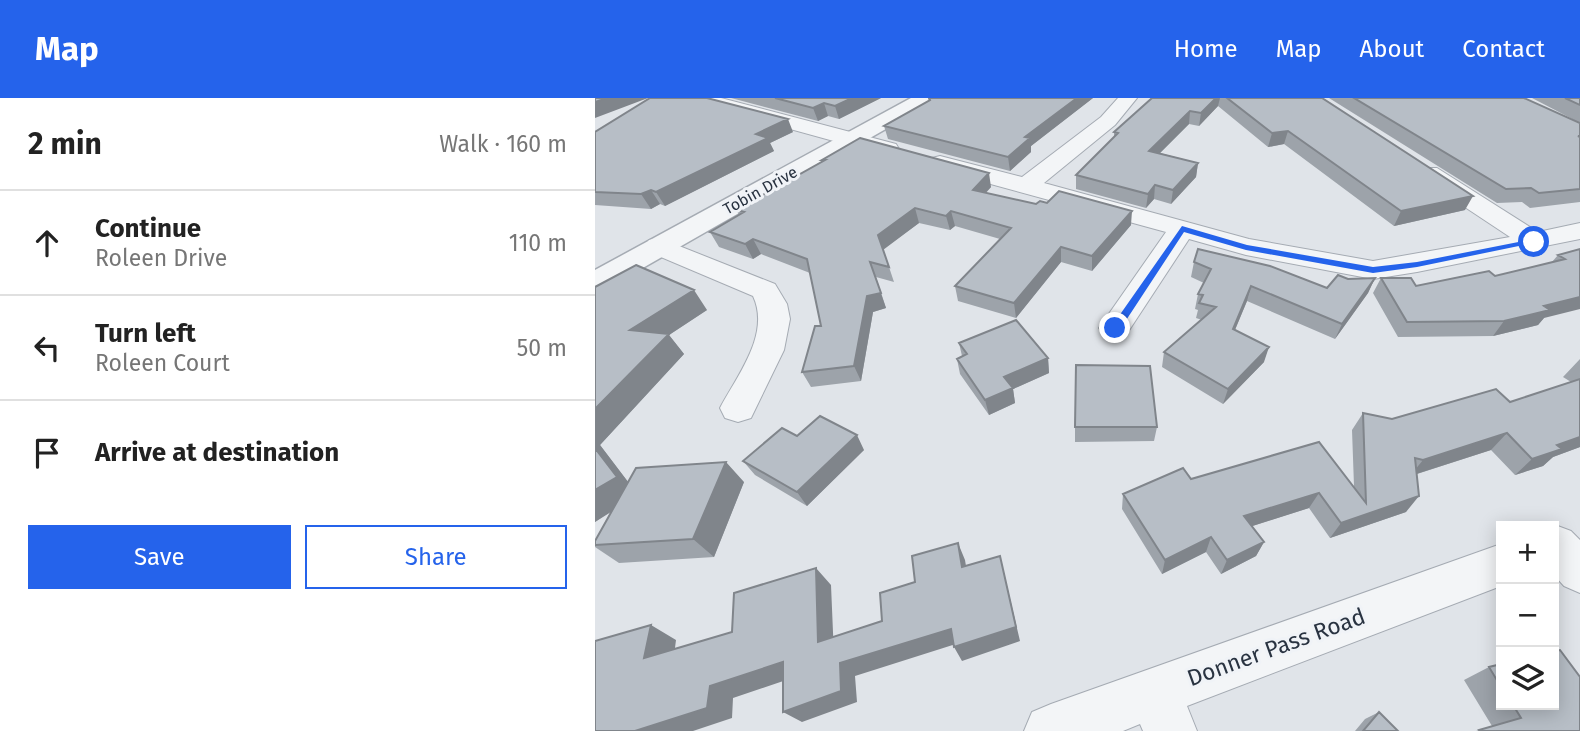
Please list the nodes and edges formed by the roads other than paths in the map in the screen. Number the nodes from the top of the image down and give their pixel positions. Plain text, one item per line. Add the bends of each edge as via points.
1 (699, 98) edge
2 (926, 98) edge
3 (1128, 98) edge
4 (851, 139) junction
5 (1409, 160) edge
6 (1027, 185) junction
7 (1182, 229) junction
8 (1580, 231) edge
9 (1534, 242) junction
10 (659, 246) junction
11 (595, 282) edge
12 (1115, 328) dead end
13 (738, 408) dead end
14 (1496, 567) edge
15 (1162, 711) edge
16 (1051, 731) edge

1 - 4 street
2 - 4 street, Tobin Drive
3 - 6 street via 1108,121
4 - 6 street
4 - 10 street, Tobin Drive
5 - 9 street
6 - 7 street
7 - 9 street via 1246,247 1373,270
7 - 12 street
8 - 9 street
10 - 11 street, Tobin Drive
10 - 13 street via 765,290 774,302 773,336
14 - 15 street, Donner Pass Road
15 - 16 street, Donner Pass Road

